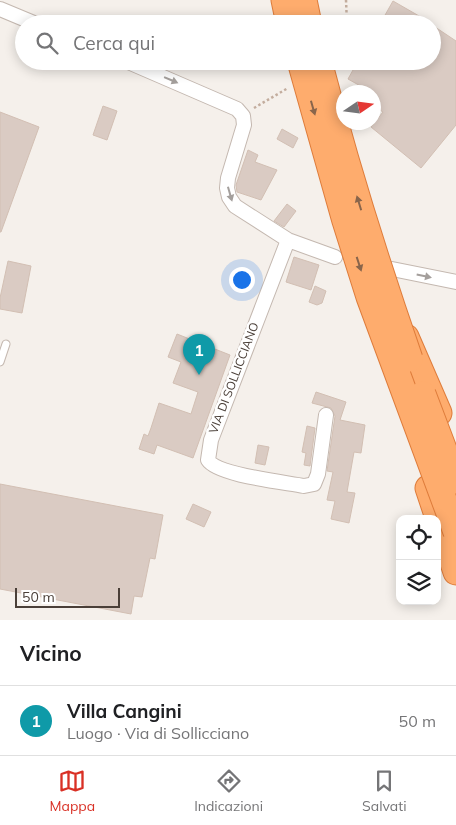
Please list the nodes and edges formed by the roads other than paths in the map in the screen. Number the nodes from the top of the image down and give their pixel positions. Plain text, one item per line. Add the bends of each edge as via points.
1 (284, 0) edge
2 (0, 9) edge
3 (15, 15) edge
4 (300, 15) edge
5 (147, 70) edge
6 (303, 70) edge
7 (321, 70) edge
8 (288, 240) junction
9 (335, 257) dead end
10 (456, 282) edge
11 (383, 286) junction
12 (6, 344) dead end
13 (0, 362) edge
14 (326, 415) dead end
15 (456, 452) edge
16 (456, 481) edge
17 (456, 532) edge
18 (456, 572) edge

1 - 4 highway
2 - 3 street
5 -> 8 street via 236,108 244,125 228,178 229,197 235,206
6 -> 11 highway, bridge via 345,221
11 -> 7 highway, bridge
8 - 9 street
8 - 14 street, VIA DI SOLLICCIANO via 211,440 208,460 224,471 304,486 314,484
11 -> 10 street
11 - 15 highway, bridge
11 - 16 highway, bridge
11 - 17 highway, bridge
11 - 18 highway, bridge via 449,556
12 - 13 lane

